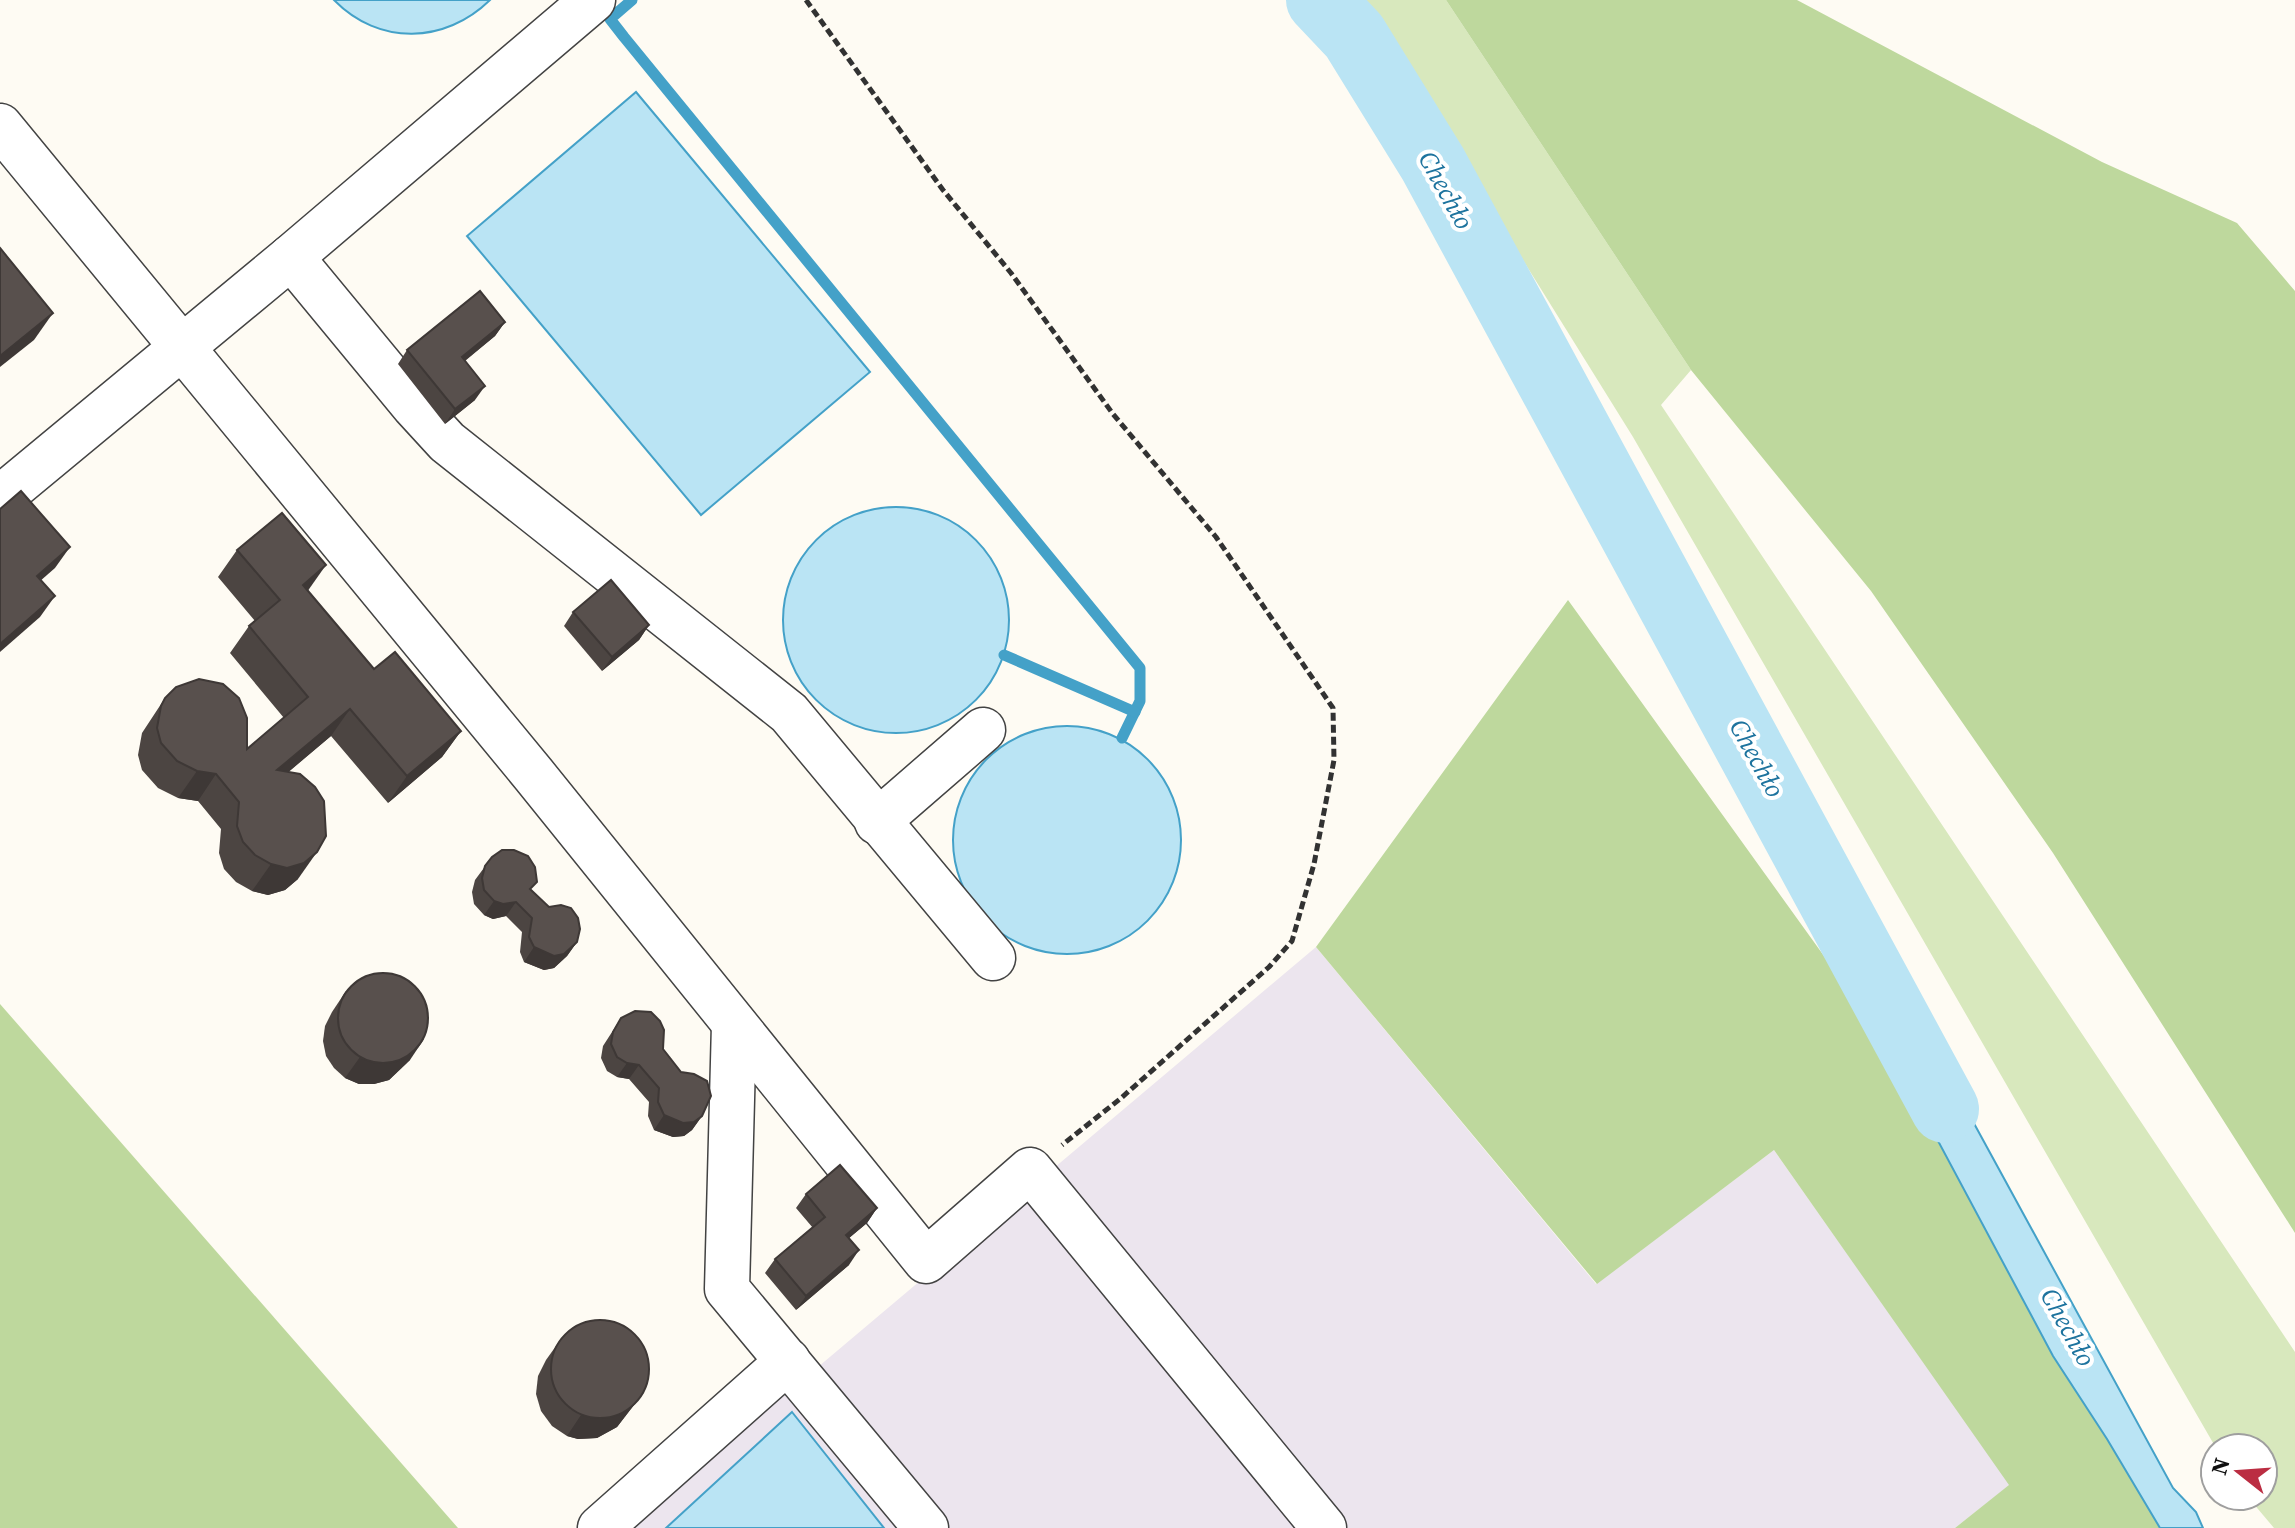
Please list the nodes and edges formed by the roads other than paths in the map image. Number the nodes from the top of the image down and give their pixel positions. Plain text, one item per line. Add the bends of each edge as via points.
1 (593, 0) edge
2 (0, 126) edge
3 (291, 257) junction
4 (182, 346) junction
5 (0, 498) edge
6 (983, 730) dead end
7 (877, 822) junction
8 (993, 958) dead end
9 (734, 1024) junction
10 (788, 1361) junction
11 (600, 1528) edge
12 (926, 1528) edge
13 (1324, 1528) edge

1 - 3 lane
2 - 4 lane
3 - 4 lane
3 - 7 lane via 447,442 789,713
4 - 5 lane
4 - 9 lane
6 - 7 lane
7 - 8 lane
9 - 10 lane via 727,1289
9 - 13 lane via 926,1261 1030,1170
10 - 11 lane
10 - 12 lane

